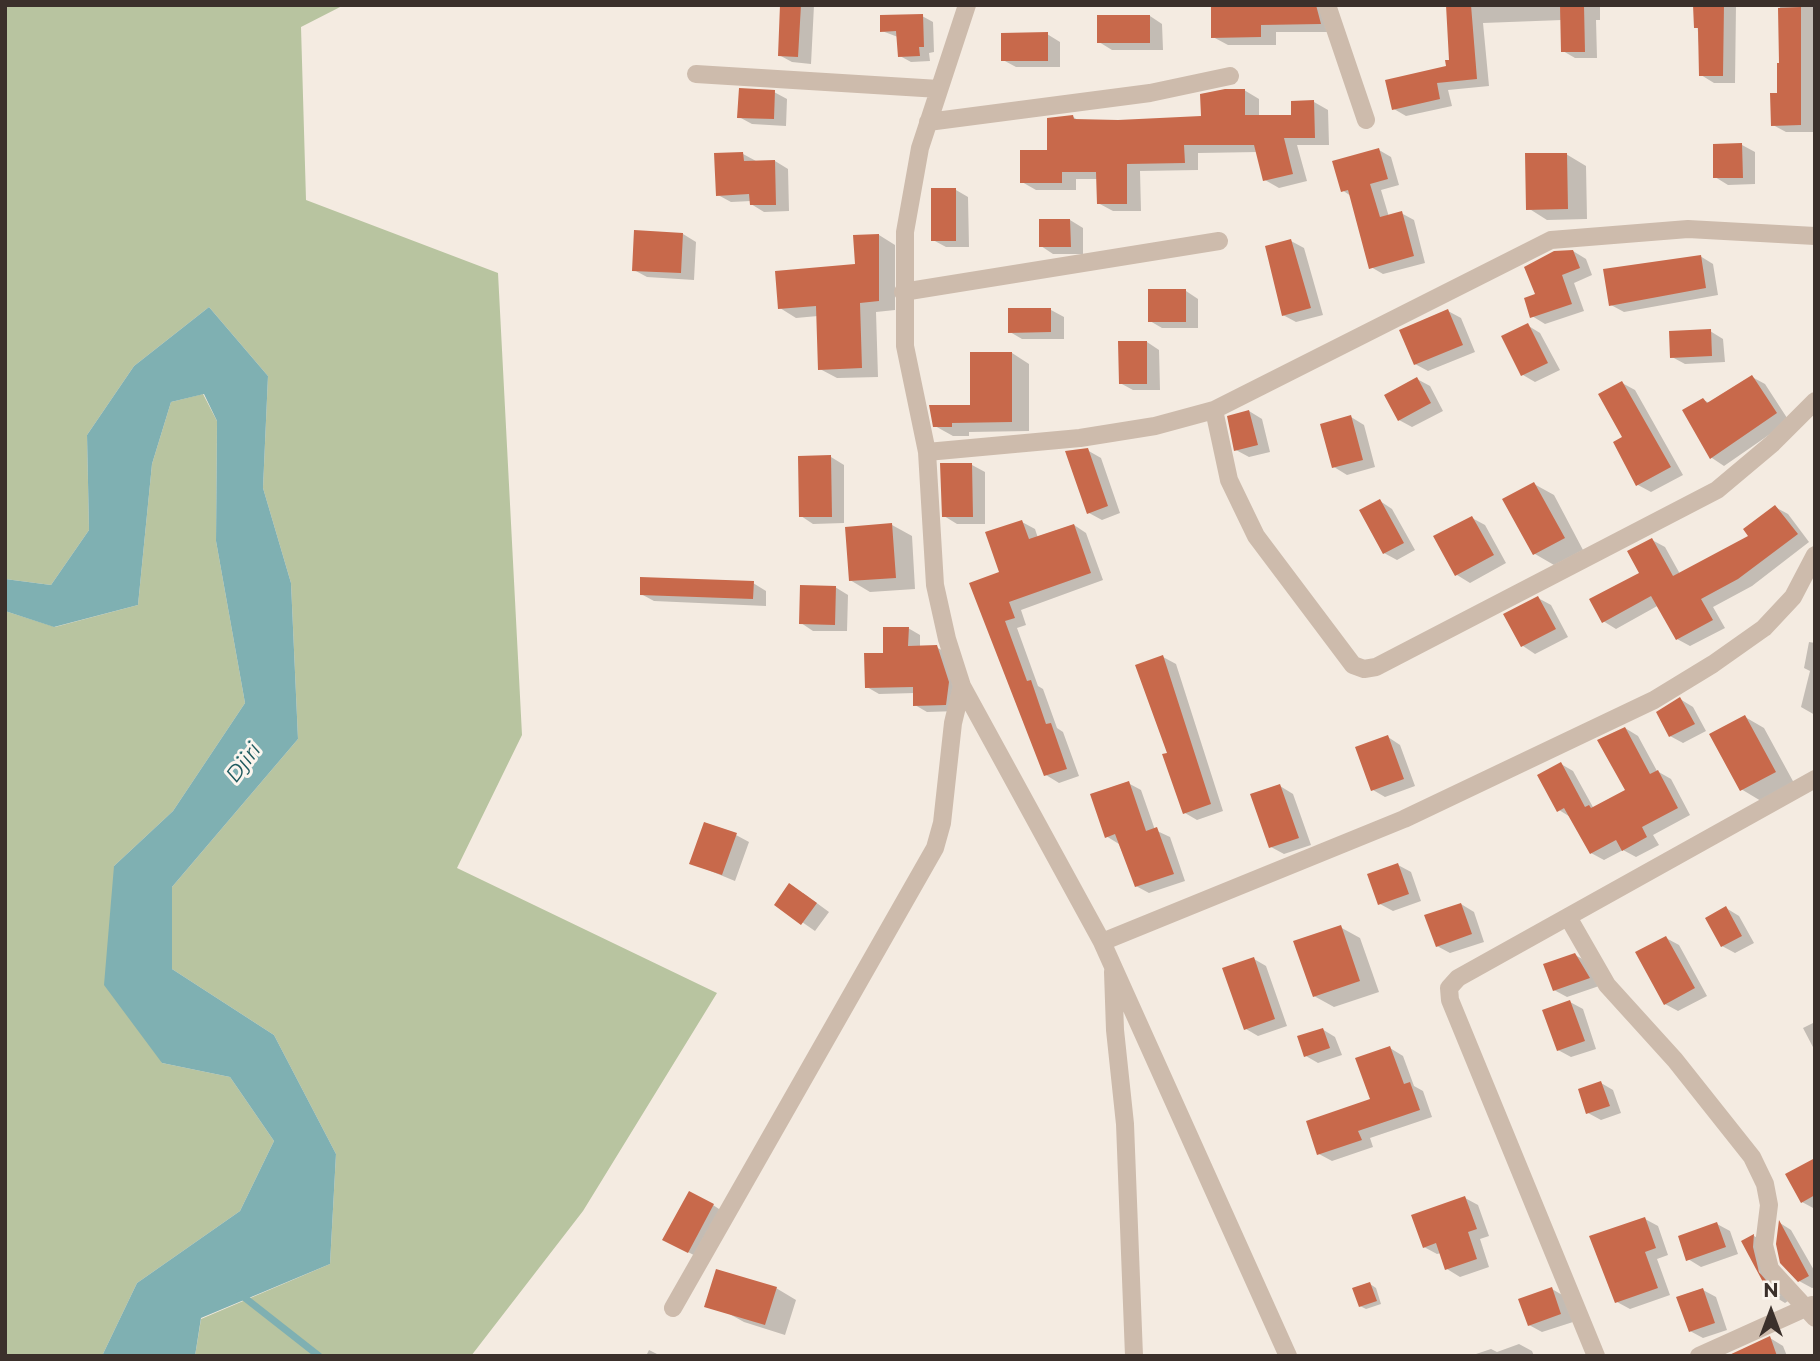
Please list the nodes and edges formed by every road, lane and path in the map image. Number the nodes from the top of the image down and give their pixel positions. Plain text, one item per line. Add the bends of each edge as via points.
1 (967, 5) edge
2 (1327, 5) edge
3 (696, 74) dead end
4 (1230, 76) dead end
5 (939, 89) junction
6 (1366, 120) dead end
7 (928, 122) junction
8 (1815, 236) edge
9 (1219, 241) dead end
10 (903, 292) junction
11 (1815, 401) edge
12 (1214, 410) junction
13 (927, 453) junction
14 (1815, 555) edge
15 (962, 686) junction
16 (1815, 779) edge
17 (1568, 917) junction
18 (1102, 942) junction
19 (1113, 967) junction
20 (673, 1308) dead end
21 (1811, 1310) edge
22 (1134, 1356) edge
23 (1289, 1356) edge
24 (1596, 1356) edge
25 (1699, 1356) edge

1 - 5 street
2 - 6 street
3 - 5 street
4 - 7 street via 1150,93
5 - 7 street
7 - 10 street via 910,188
8 - 12 street via 1688,229 1551,240
9 - 10 street
10 - 13 street via 905,346
11 - 12 street via 1717,489 1376,667 1364,669 1353,665 1256,536 1229,480
12 - 13 street via 1156,426 1080,438
13 - 15 street via 935,585
14 - 18 street via 1793,597 1764,628 1654,699 1404,819
15 - 18 street
15 - 20 street via 935,848
16 - 17 street
17 - 21 street via 1607,985 1706,1096 1752,1157 1769,1205 1766,1257 1770,1269
17 - 24 street via 1458,978 1449,988 1450,1000
18 - 19 street
19 - 22 street via 1125,1124
19 - 23 street
21 - 25 street

